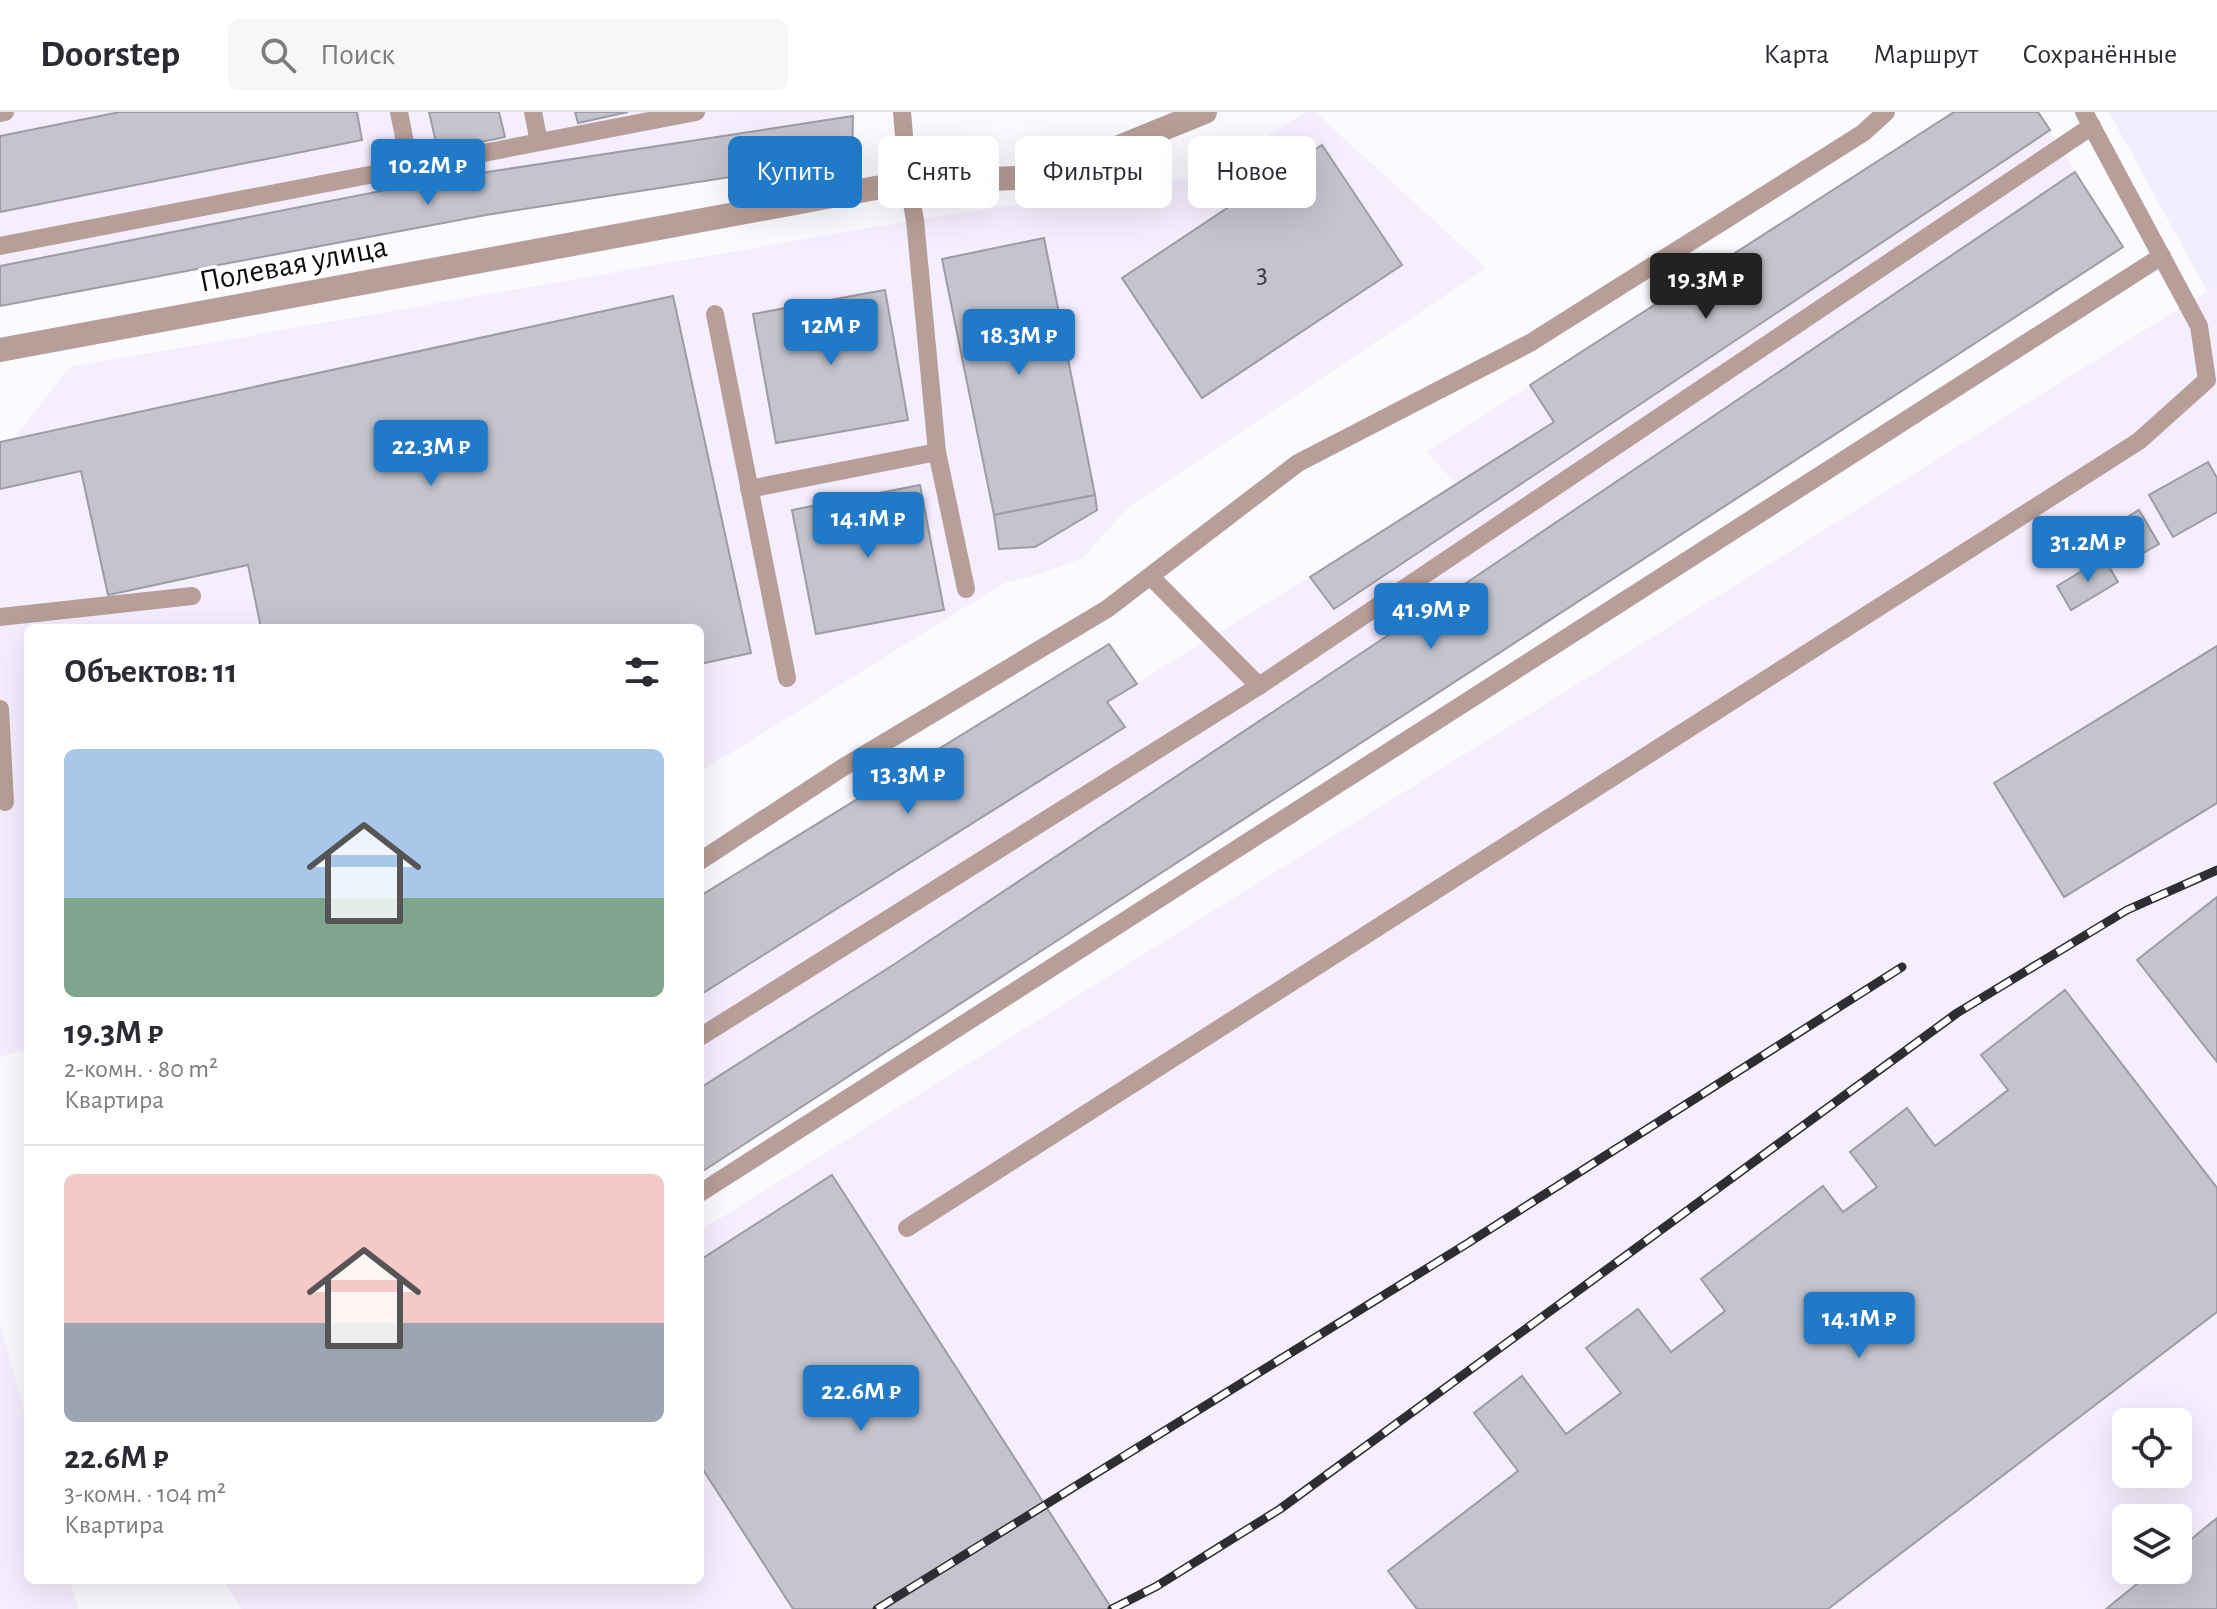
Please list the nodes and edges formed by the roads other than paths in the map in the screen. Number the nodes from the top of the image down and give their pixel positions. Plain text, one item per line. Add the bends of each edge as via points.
1 (399, 112) edge
2 (533, 112) edge
3 (696, 112) edge
4 (902, 112) edge
5 (1205, 112) edge
6 (1886, 112) edge
7 (672, 114) edge
8 (2088, 119) edge
9 (904, 136) edge
10 (539, 142) junction
11 (410, 167) junction
12 (999, 179) edge
13 (878, 188) edge
14 (913, 208) edge
15 (0, 246) edge
16 (2162, 256) junction
17 (715, 314) dead end
18 (0, 350) edge
19 (937, 452) junction
20 (749, 489) junction
21 (1151, 577) junction
22 (966, 589) dead end
23 (192, 596) dead end
24 (0, 617) edge
25 (787, 678) dead end
26 (1259, 686) junction
27 (0, 709) edge
28 (5, 802) dead end
29 (704, 858) edge
30 (704, 1034) edge
31 (704, 1190) edge
32 (907, 1228) dead end

1 - 11 lane
2 - 10 lane
3 - 7 lane
4 - 9 lane
5 - 12 street, Полевая улица via 1082,162
6 - 21 lane via 1863,133 1530,343 1298,463
7 - 10 lane
8 - 16 lane
8 - 26 lane
10 - 11 lane
11 - 15 lane
13 - 18 street, Полевая улица
14 - 19 lane
16 - 31 lane
16 - 32 lane via 2199,326 2207,380 2139,441
17 - 20 lane
19 - 20 lane
19 - 22 lane
20 - 25 lane
21 - 26 lane
21 - 29 lane
23 - 24 lane
26 - 30 lane
27 - 28 lane

